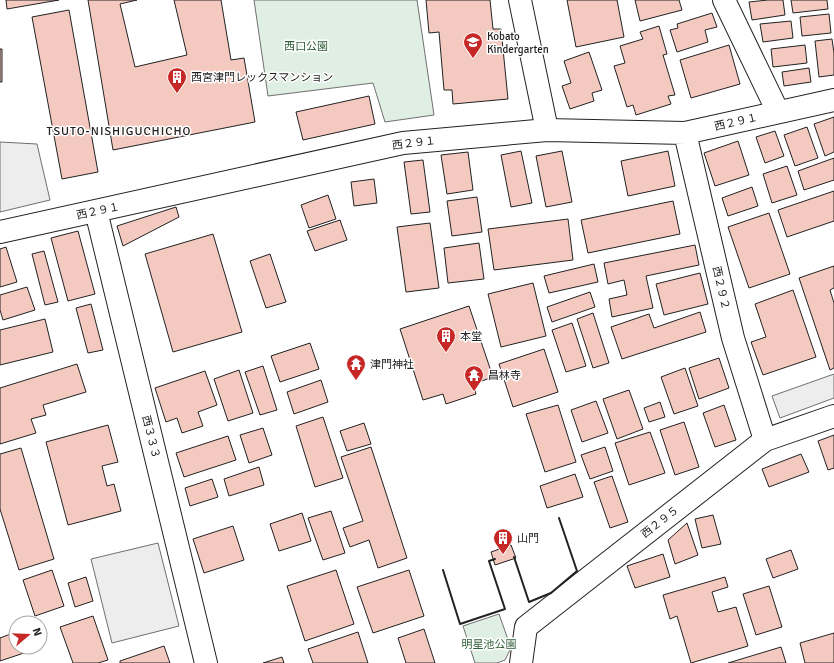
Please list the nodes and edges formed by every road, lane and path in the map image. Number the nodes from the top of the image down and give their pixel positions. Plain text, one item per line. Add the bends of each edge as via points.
1 (520, 0) edge
2 (724, 0) edge
3 (834, 100) edge
4 (778, 112) junction
5 (547, 130) junction
6 (685, 133) junction
7 (96, 212) junction
8 (0, 232) edge
9 (834, 416) edge
10 (765, 440) junction
11 (206, 663) edge
12 (522, 663) edge

1 - 5 street
2 - 4 street
3 - 4 street, 西２９１
4 - 6 street, 西２９１
5 - 6 street, 西２９１
5 - 7 street, 西２９１ via 402,143
6 - 10 street, 西２９２ via 733,338
7 - 8 street, 西２９１
7 - 11 street, 西３３３
9 - 10 street, 西２９５
10 - 12 street, 西２９５ via 526,627

